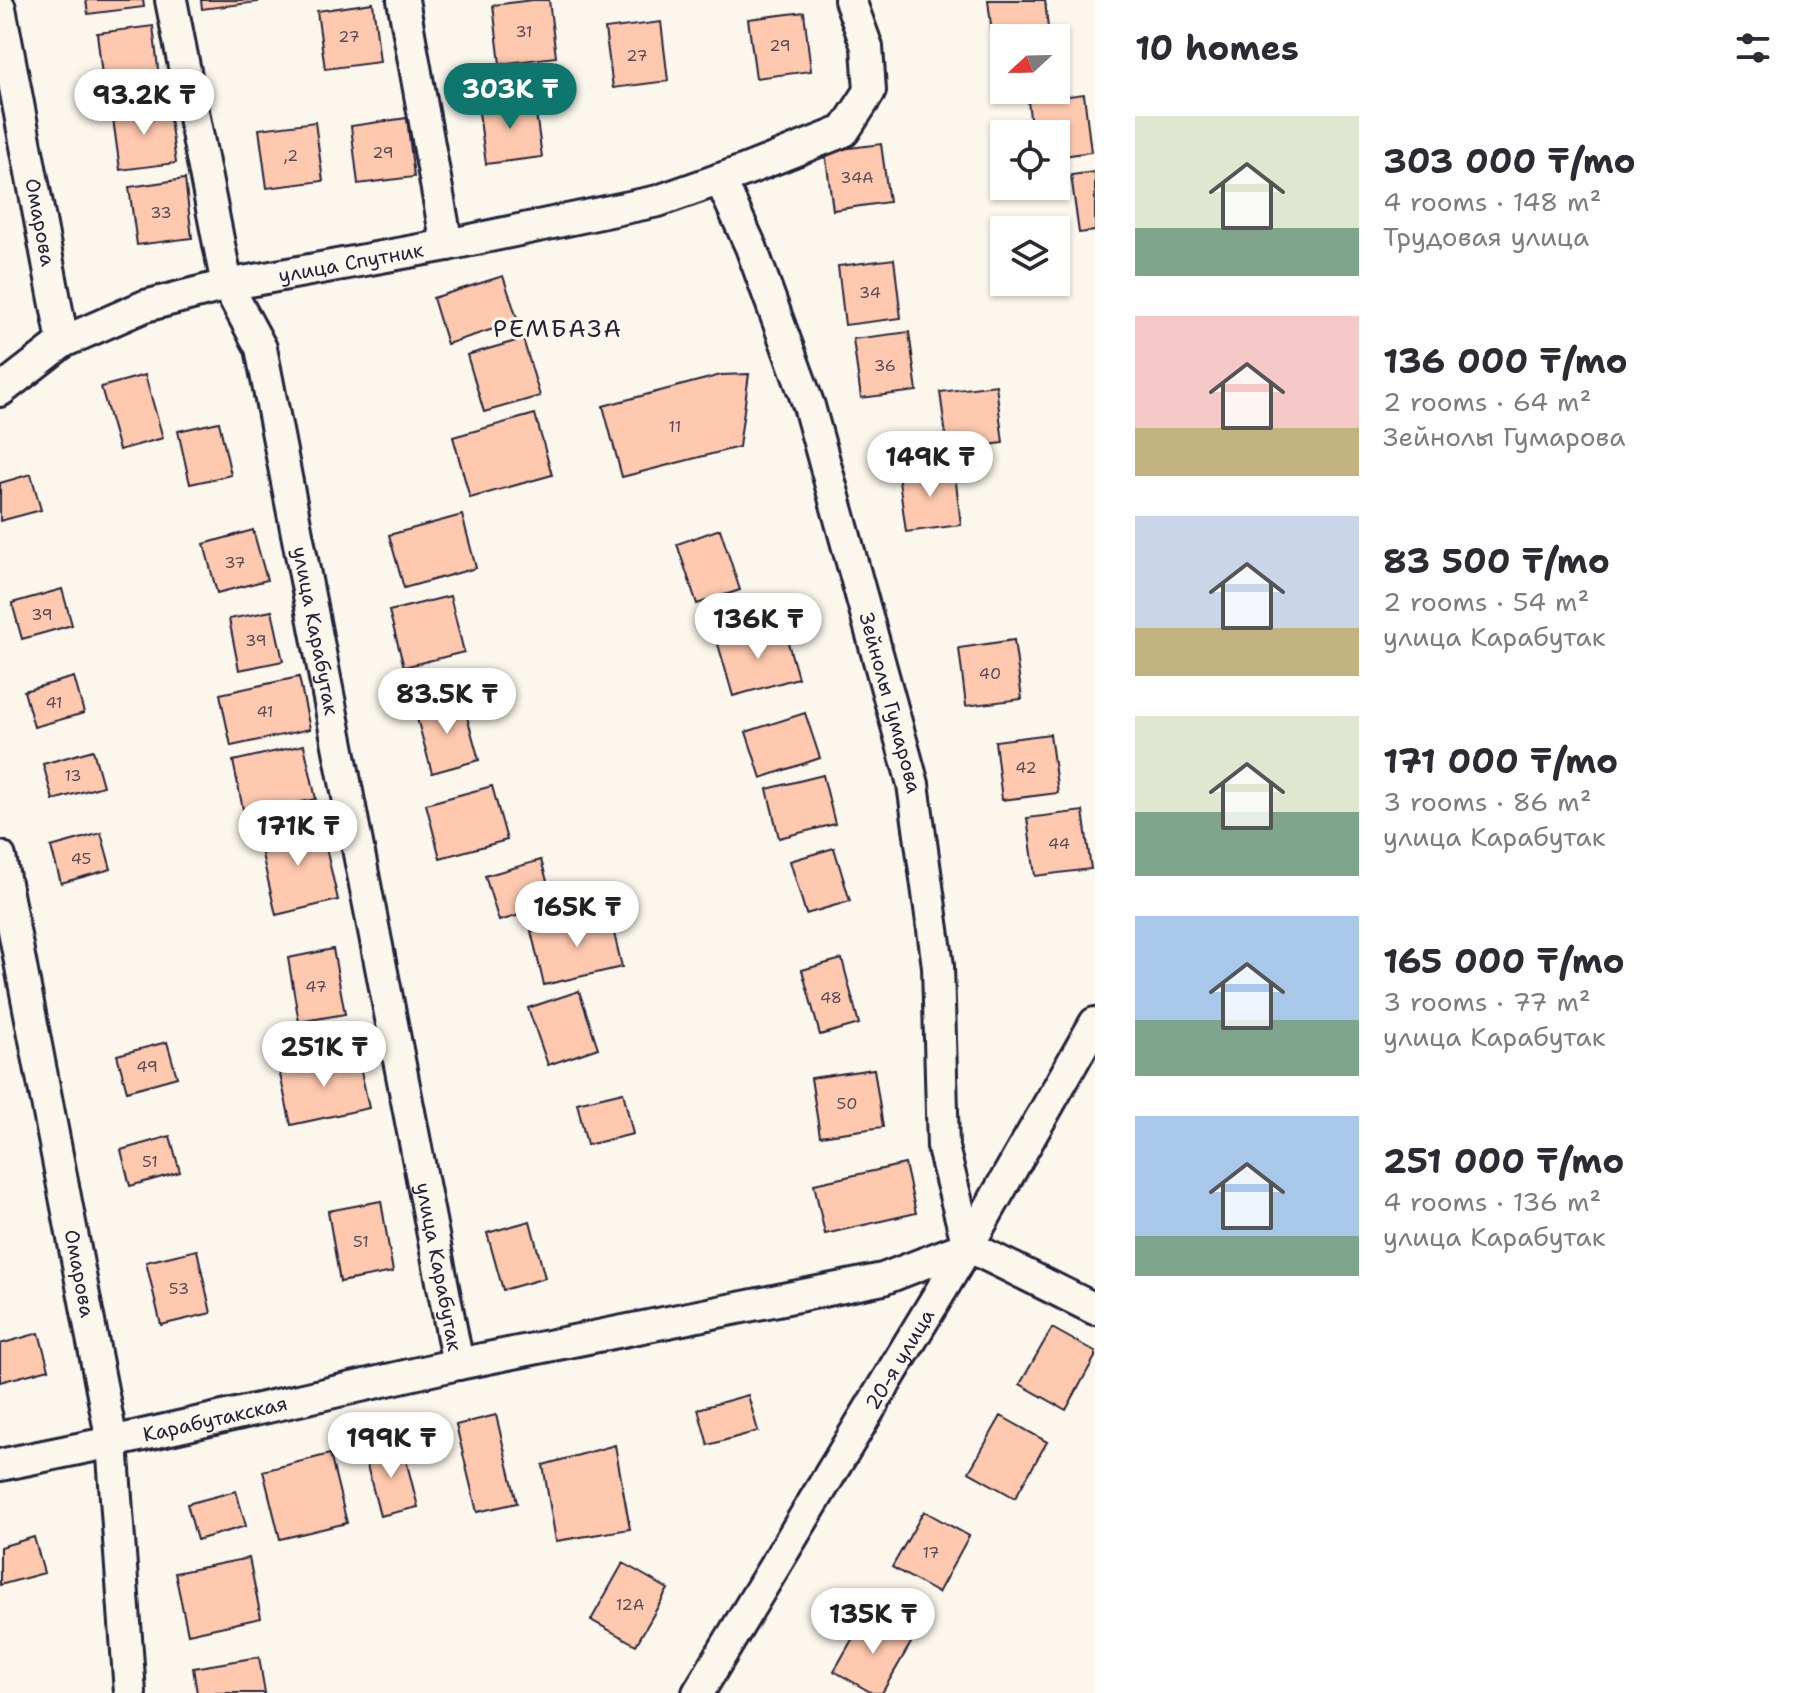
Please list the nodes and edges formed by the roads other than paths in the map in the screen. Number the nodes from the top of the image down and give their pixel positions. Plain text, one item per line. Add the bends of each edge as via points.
1 (171, 0) edge
2 (403, 0) edge
3 (850, 0) edge
4 (0, 8) edge
5 (720, 179) junction
6 (447, 245) junction
7 (227, 285) junction
8 (63, 342) junction
9 (0, 391) edge
10 (0, 857) edge
11 (10, 966) edge
12 (1095, 1023) edge
13 (968, 1246) junction
14 (1095, 1309) edge
15 (458, 1364) junction
16 (112, 1442) junction
17 (0, 1465) edge
18 (130, 1693) edge
19 (698, 1693) edge

1 - 7 street, улица Карабутак
2 - 6 street
3 - 5 street, улица Спутник via 867,47 870,91 844,131
4 - 8 street, Омарова
5 - 6 street, улица Спутник via 658,201
5 - 13 street, Зейнолы Гумарова via 751,247 809,406 913,784 938,966 943,1148
6 - 7 street, улица Спутник
7 - 8 street, улица Спутник via 145,306
7 - 15 street, улица Карабутак via 261,348
8 - 9 street, улица Спутник
10 - 11 street, Омарова
11 - 16 street, Омарова
12 - 13 street, 20-я улица
13 - 14 street
13 - 15 street, Карабутакская via 883,1279
13 - 19 street, 20-я улица
15 - 16 street, Карабутакская
16 - 17 street, Карабутакская
16 - 18 street, Омарова

